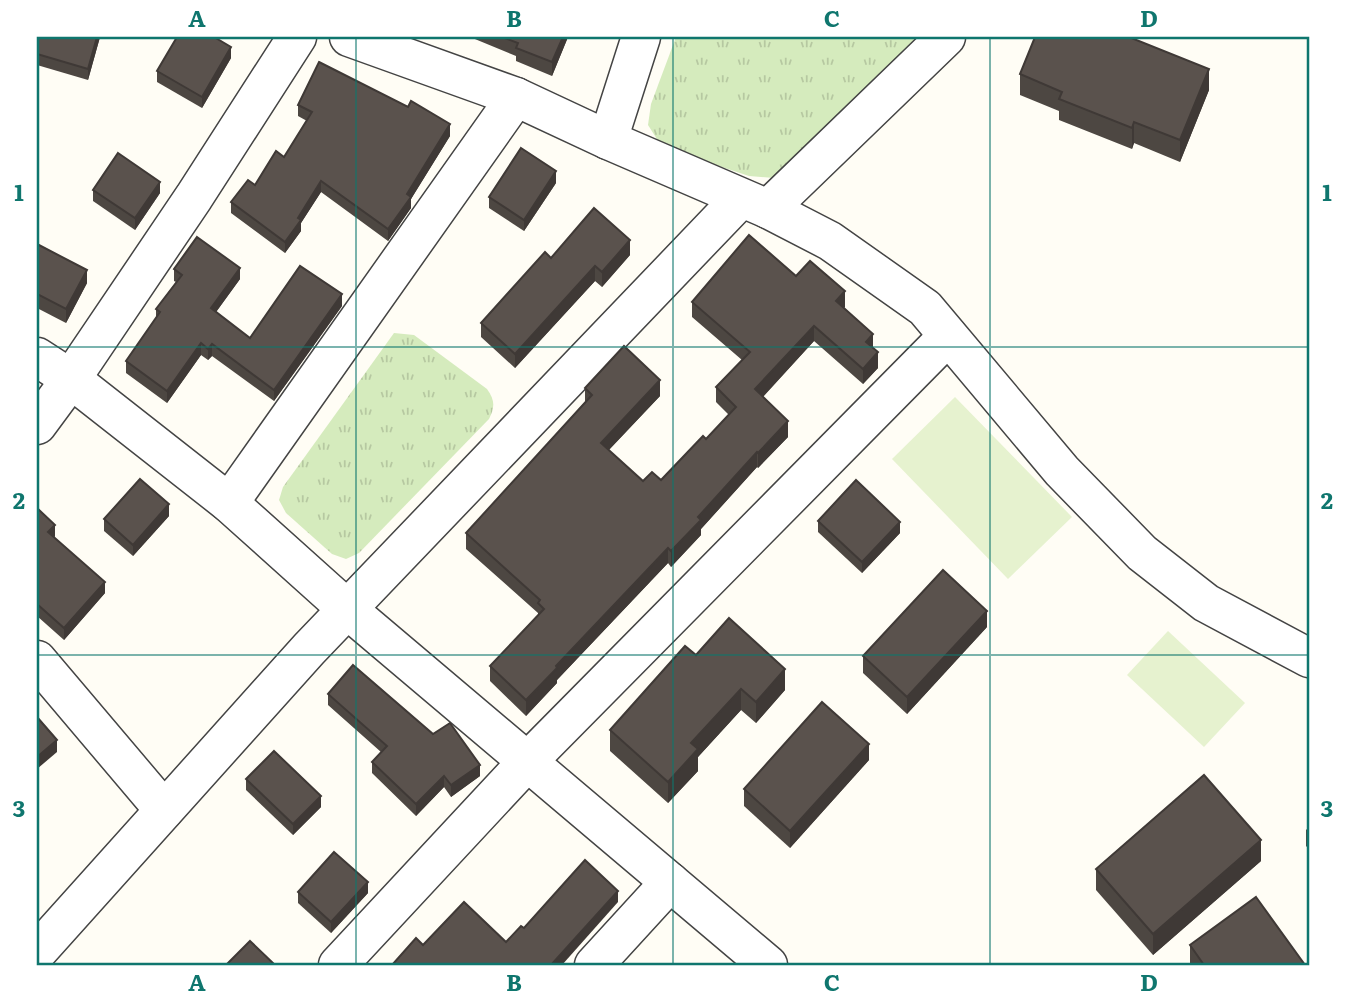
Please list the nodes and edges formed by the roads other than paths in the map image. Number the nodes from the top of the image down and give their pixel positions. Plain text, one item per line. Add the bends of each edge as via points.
1 (298, 37) edge
2 (349, 37) edge
3 (641, 37) edge
4 (946, 37) edge
5 (516, 97) junction
6 (608, 140) junction
7 (755, 204) junction
8 (948, 336) junction
9 (37, 357) edge
10 (71, 379) junction
11 (37, 425) edge
12 (229, 503) junction
13 (347, 609) junction
14 (1305, 645) edge
15 (37, 660) edge
16 (527, 762) junction
17 (164, 810) junction
18 (670, 882) junction
19 (37, 953) edge
20 (338, 965) edge
21 (594, 965) edge
22 (768, 965) edge

1 - 10 street
2 - 5 street
3 - 6 street
4 - 7 street
5 - 6 street
5 - 12 street
6 - 7 street
7 - 8 street via 830,241 925,309
7 - 13 street
8 - 14 street via 1062,471 1142,553 1206,603
8 - 16 street
9 - 10 street
10 - 11 street
10 - 12 street
12 - 13 street
13 - 16 street
13 - 17 street
15 - 17 street
16 - 18 street
16 - 20 street
17 - 19 street
18 - 21 street
18 - 22 street

